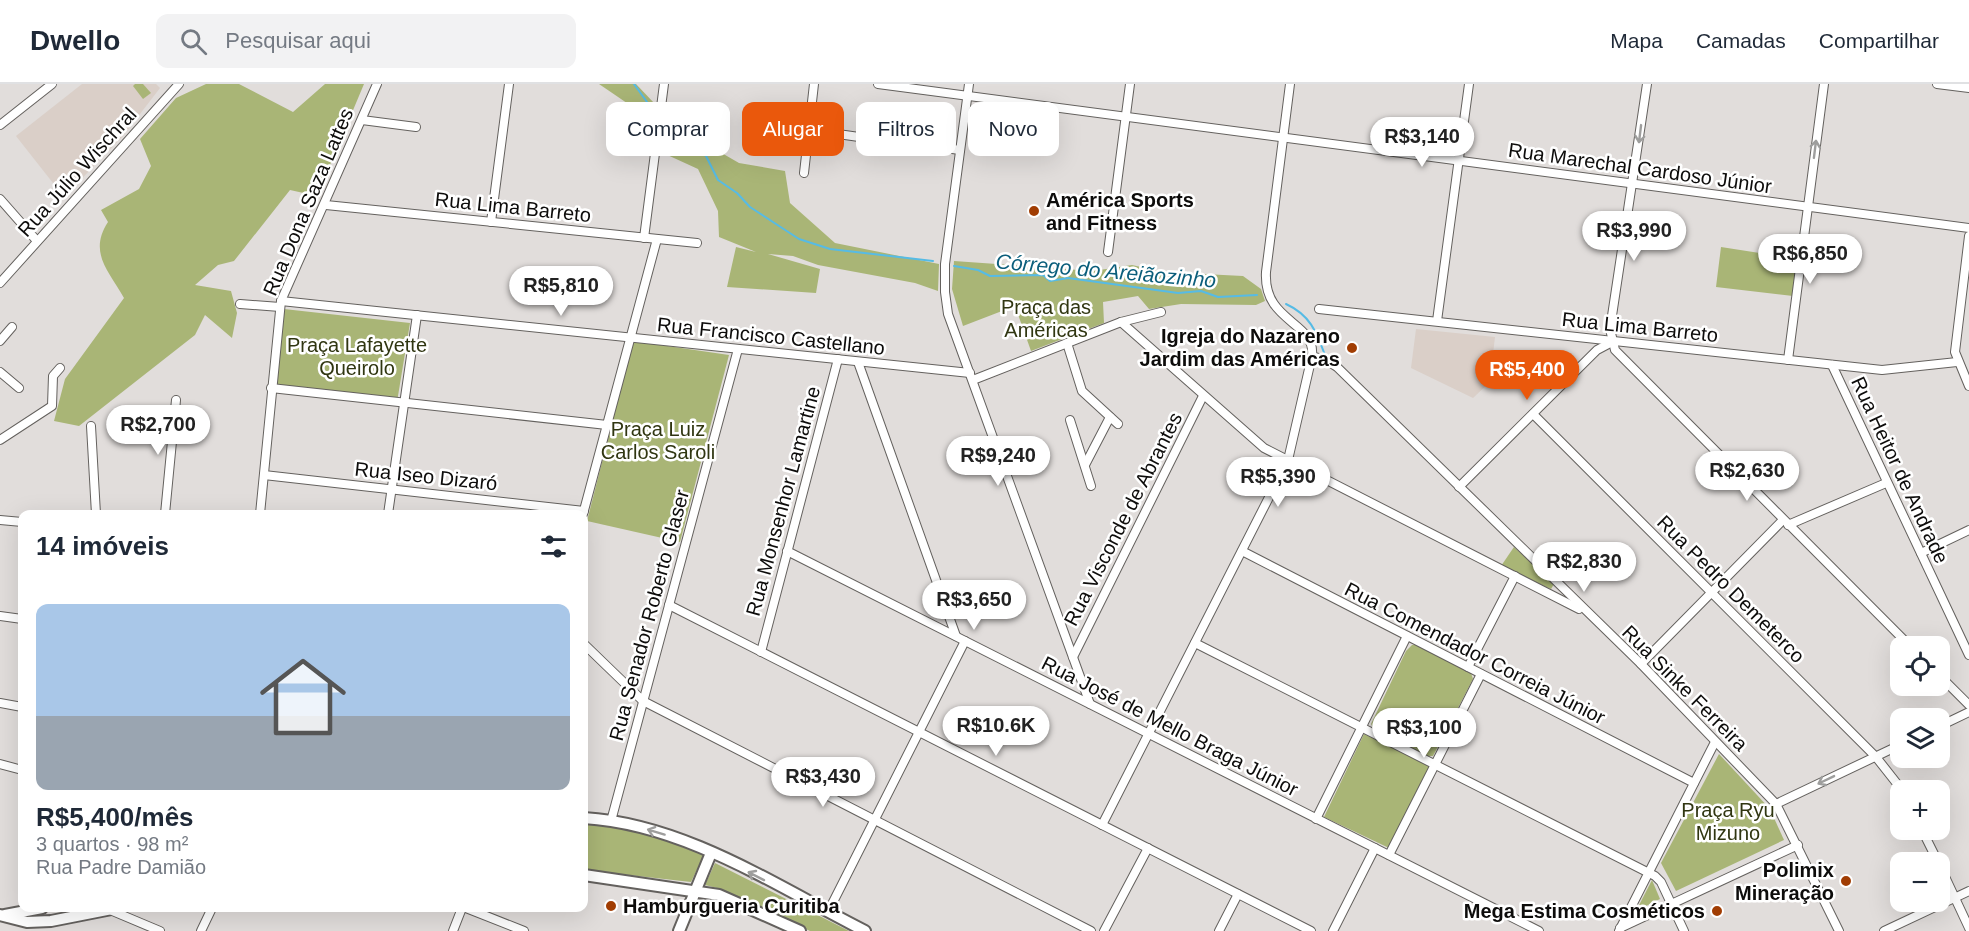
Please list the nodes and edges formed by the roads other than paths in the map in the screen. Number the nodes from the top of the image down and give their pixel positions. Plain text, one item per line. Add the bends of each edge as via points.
1 (52, 84) edge
2 (179, 84) edge
3 (377, 84) edge
4 (509, 84) edge
5 (664, 84) edge
6 (814, 84) edge
7 (878, 84) edge
8 (969, 84) edge
9 (1130, 84) edge
10 (1290, 84) edge
11 (1469, 84) edge
12 (1647, 84) edge
13 (1824, 84) edge
14 (1937, 84) edge
15 (1969, 88) edge
16 (967, 96) junction
17 (812, 102) edge
18 (1125, 117) junction
19 (362, 120) junction
20 (0, 125) edge
21 (416, 128) dead end
22 (1284, 138) junction
23 (956, 149) edge
24 (960, 150) junction
25 (806, 156) edge
26 (1459, 161) junction
27 (804, 173) dead end
28 (1634, 184) junction
29 (0, 199) edge
30 (326, 204) junction
31 (1808, 207) junction
32 (491, 222) junction
33 (1969, 228) edge
34 (1969, 236) edge
35 (644, 238) junction
36 (657, 239) junction
37 (37, 241) junction
38 (697, 243) dead end
39 (1107, 252) dead end
40 (0, 283) edge
41 (240, 304) dead end
42 (280, 304) junction
43 (1319, 309) dead end
44 (1161, 312) dead end
45 (417, 315) junction
46 (1437, 321) junction
47 (1121, 322) junction
48 (12, 327) dead end
49 (631, 338) junction
50 (0, 341) edge
51 (1613, 341) junction
52 (1067, 343) junction
53 (738, 349) junction
54 (1312, 356) junction
55 (838, 359) junction
56 (1788, 360) junction
57 (858, 362) junction
58 (1957, 362) junction
59 (1832, 365) junction
60 (60, 368) dead end
61 (0, 372) edge
62 (972, 377) junction
63 (1969, 386) edge
64 (19, 388) dead end
65 (271, 388) junction
66 (1203, 396) junction
67 (176, 400) dead end
68 (406, 403) junction
69 (1533, 414) junction
70 (1110, 417) junction
71 (1070, 420) dead end
72 (1118, 424) dead end
73 (607, 425) junction
74 (91, 426) dead end
75 (0, 440) edge
76 (1288, 460) junction
77 (1085, 465) junction
78 (264, 475) junction
79 (1886, 483) junction
80 (1091, 486) dead end
81 (1459, 487) junction
82 (392, 489) junction
83 (96, 510) edge
84 (165, 510) edge
85 (260, 510) edge
86 (389, 510) edge
87 (559, 510) edge
88 (584, 510) edge
89 (0, 520) edge
90 (18, 522) edge
91 (1786, 522) junction
92 (1969, 530) edge
93 (787, 551) junction
94 (1242, 551) junction
95 (1921, 553) junction
96 (1515, 576) junction
97 (1712, 592) junction
98 (669, 605) junction
99 (1586, 612) junction
100 (0, 616) edge
101 (18, 618) edge
102 (956, 636) junction
103 (1407, 636) junction
104 (1900, 636) edge
105 (965, 641) junction
106 (1195, 643) junction
107 (588, 648) edge
108 (761, 652) junction
109 (1969, 655) edge
110 (1073, 657) junction
111 (1641, 664) junction
112 (1468, 667) junction
113 (1481, 674) junction
114 (1950, 686) edge
115 (643, 701) junction
116 (0, 703) edge
117 (1090, 704) junction
118 (1969, 705) edge
119 (18, 706) edge
120 (1969, 712) edge
121 (1950, 721) edge
122 (1361, 727) junction
123 (919, 732) junction
124 (1149, 734) junction
125 (1715, 742) junction
126 (1890, 750) edge
127 (1876, 756) junction
128 (0, 764) edge
129 (1435, 765) junction
130 (18, 769) edge
131 (1894, 780) edge
132 (1694, 783) junction
133 (1776, 804) junction
134 (588, 818) edge
135 (1316, 819) junction
136 (875, 820) junction
137 (611, 821) junction
138 (1102, 825) junction
139 (1798, 844) junction
140 (1148, 848) junction
141 (1375, 848) junction
142 (711, 853) junction
143 (1389, 855) junction
144 (1648, 873) junction
145 (588, 876) edge
146 (1950, 887) edge
147 (696, 889) junction
148 (1969, 891) edge
149 (1238, 894) junction
150 (1955, 898) junction
151 (1671, 904) junction
152 (19, 912) edge
153 (98, 912) edge
154 (119, 912) edge
155 (210, 912) edge
156 (462, 912) edge
157 (474, 912) edge
158 (828, 912) junction
159 (1, 915) edge
160 (1969, 928) edge
161 (1620, 929) edge
162 (160, 931) edge
163 (201, 931) edge
164 (453, 931) edge
165 (524, 931) edge
166 (679, 931) edge
167 (800, 931) edge
168 (865, 931) edge
169 (1091, 931) edge
170 (1104, 931) edge
171 (1219, 931) edge
172 (1311, 931) edge
173 (1333, 931) edge
174 (1539, 931) edge
175 (1684, 931) edge
176 (1839, 931) edge
177 (1884, 931) edge

1 - 20 street
2 - 37 street, Rua Júlio Wischral
3 - 19 street, Rua Dona Saza Lattes
4 - 32 street
5 - 35 street
6 - 17 street
7 - 16 street, Rua Marechal Cardoso Júnior
8 - 16 street
9 - 18 street
10 - 22 street
11 - 26 street
12 -> 28 street
31 -> 13 street
14 - 15 street
16 - 18 street, Rua Marechal Cardoso Júnior
16 - 24 street
18 - 22 street, Rua Marechal Cardoso Júnior
18 - 39 street
19 - 21 street
19 - 30 street, Rua Dona Saza Lattes
22 - 26 street, Rua Marechal Cardoso Júnior
22 - 54 street via 1266,272 1269,299 1306,335 1312,345
23 - 24 street
24 - 62 street via 945,292 948,314
25 - 27 street
26 - 28 street, Rua Marechal Cardoso Júnior
26 - 46 street
28 - 31 street, Rua Marechal Cardoso Júnior
28 - 51 street via 1610,329
29 - 37 street
30 - 32 street, Rua Lima Barreto
30 - 42 street, Rua Dona Saza Lattes
31 - 33 street, Rua Marechal Cardoso Júnior
31 - 56 street
32 - 35 street, Rua Lima Barreto
34 - 58 street via 1955,347
35 - 36 street, Rua Lima Barreto
36 - 38 street, Rua Lima Barreto
36 - 49 street
37 - 40 street, Rua Júlio Wischral
41 - 42 street, Rua Francisco Castellano
42 - 45 street, Rua Francisco Castellano
42 - 65 street, Rua Dona Saza Lattes
43 - 46 street, Rua Lima Barreto
44 - 47 street, Rua Francisco Castellano
45 - 49 street, Rua Francisco Castellano
45 - 68 street
46 - 51 street, Rua Lima Barreto
47 - 52 street, Rua Francisco Castellano
47 - 66 street
48 - 50 street
49 - 53 street, Rua Francisco Castellano
49 - 73 street
51 - 56 street, Rua Lima Barreto
51 - 69 street via 1597,350
51 - 91 street via 1618,355
52 - 62 street, Rua Francisco Castellano
52 - 70 street via 1081,389
53 - 55 street, Rua Francisco Castellano
53 - 98 street, Rua Senador Roberto Glaser
54 - 76 street
54 - 81 street, Rua Sinke Ferreira via 1337,368
55 - 57 street, Rua Francisco Castellano
55 - 93 street, Rua Monsenhor Lamartine
56 - 59 street, Rua Lima Barreto
57 - 62 street, Rua Francisco Castellano
57 - 102 street
58 - 59 street, Rua Lima Barreto via 1882,370
58 - 63 street
59 - 79 street, Rua Heitor de Andrade
60 - 75 street via 53,376 52,406
61 - 64 street
62 - 110 street
65 - 68 street
65 - 78 street, Rua Dona Saza Lattes
66 - 76 street via 1254,441
66 - 110 street, Rua Visconde de Abrantes
67 - 84 street
68 - 73 street
68 - 82 street
69 - 81 street
69 - 97 street, Rua Pedro Demeterco
70 - 72 street
70 - 77 street
71 - 77 street
73 - 88 street
74 - 83 street
76 - 94 street
76 - 96 street
77 - 80 street
78 - 82 street, Rua Iseo Dizaró
78 - 85 street, Rua Dona Saza Lattes
79 - 91 street
79 - 95 street, Rua Heitor de Andrade
81 - 99 street, Rua Sinke Ferreira
82 - 86 street
82 - 87 street, Rua Iseo Dizaró
89 - 90 street
91 - 97 street
91 - 104 street
92 - 95 street
93 - 102 street, Rua José de Mello Braga Júnior
93 - 108 street, Rua Monsenhor Lamartine
94 - 103 street, Rua Comendador Correia Júnior
94 - 106 street
95 - 109 street, Rua Heitor de Andrade
96 - 99 street
96 - 112 street
97 - 111 street
97 - 127 street, Rua Pedro Demeterco
98 - 108 street
98 - 115 street, Rua Senador Roberto Glaser
99 - 111 street, Rua Sinke Ferreira
100 - 101 street
102 - 105 street, Rua José de Mello Braga Júnior
103 - 112 street, Rua Comendador Correia Júnior
103 - 122 street
105 - 117 street, Rua José de Mello Braga Júnior
105 - 123 street
106 - 122 street
106 - 124 street
107 - 115 street
108 - 123 street
110 - 117 street
111 - 125 street, Rua Sinke Ferreira
112 - 113 street, Rua Comendador Correia Júnior
113 - 129 street
113 - 132 street, Rua Comendador Correia Júnior
114 - 118 street
115 - 136 street
115 - 137 street, Rua Senador Roberto Glaser
116 - 119 street
117 - 124 street, Rua José de Mello Braga Júnior
120 - 121 street
122 - 129 street
122 - 135 street
123 - 136 street
123 - 138 street
124 - 135 street, Rua José de Mello Braga Júnior
124 - 138 street
125 - 132 street
125 - 133 street, Rua Sinke Ferreira
126 - 127 street
127 - 131 street, Rua Pedro Demeterco
127 -> 133 street
128 - 130 street
129 - 143 street
129 - 144 street
132 - 144 street
133 - 139 street, Rua Sinke Ferreira
134 - 137 main road
135 - 141 street, Rua José de Mello Braga Júnior
136 - 158 street
136 - 169 street
142 -> 137 main road via 663,834
138 - 140 street
139 - 151 street
139 - 176 street, Rua Sinke Ferreira
140 - 149 street
140 - 170 street
141 - 143 street, Rua José de Mello Braga Júnior
141 - 173 street
142 - 147 main road
158 -> 142 main road
143 - 174 street, Rua José de Mello Braga Júnior
144 - 151 street via 1659,879
144 - 161 street
145 - 147 main road
146 - 150 street
147 - 166 main road
147 - 167 main road via 729,898
148 - 150 street
149 - 171 street
149 - 172 street
150 - 160 street
150 - 177 street
151 - 161 street
151 - 175 street
152 - 159 main road
153 - 159 main road via 27,922
154 - 162 street
155 - 163 street
156 - 164 street
157 - 165 street
158 - 168 main road

